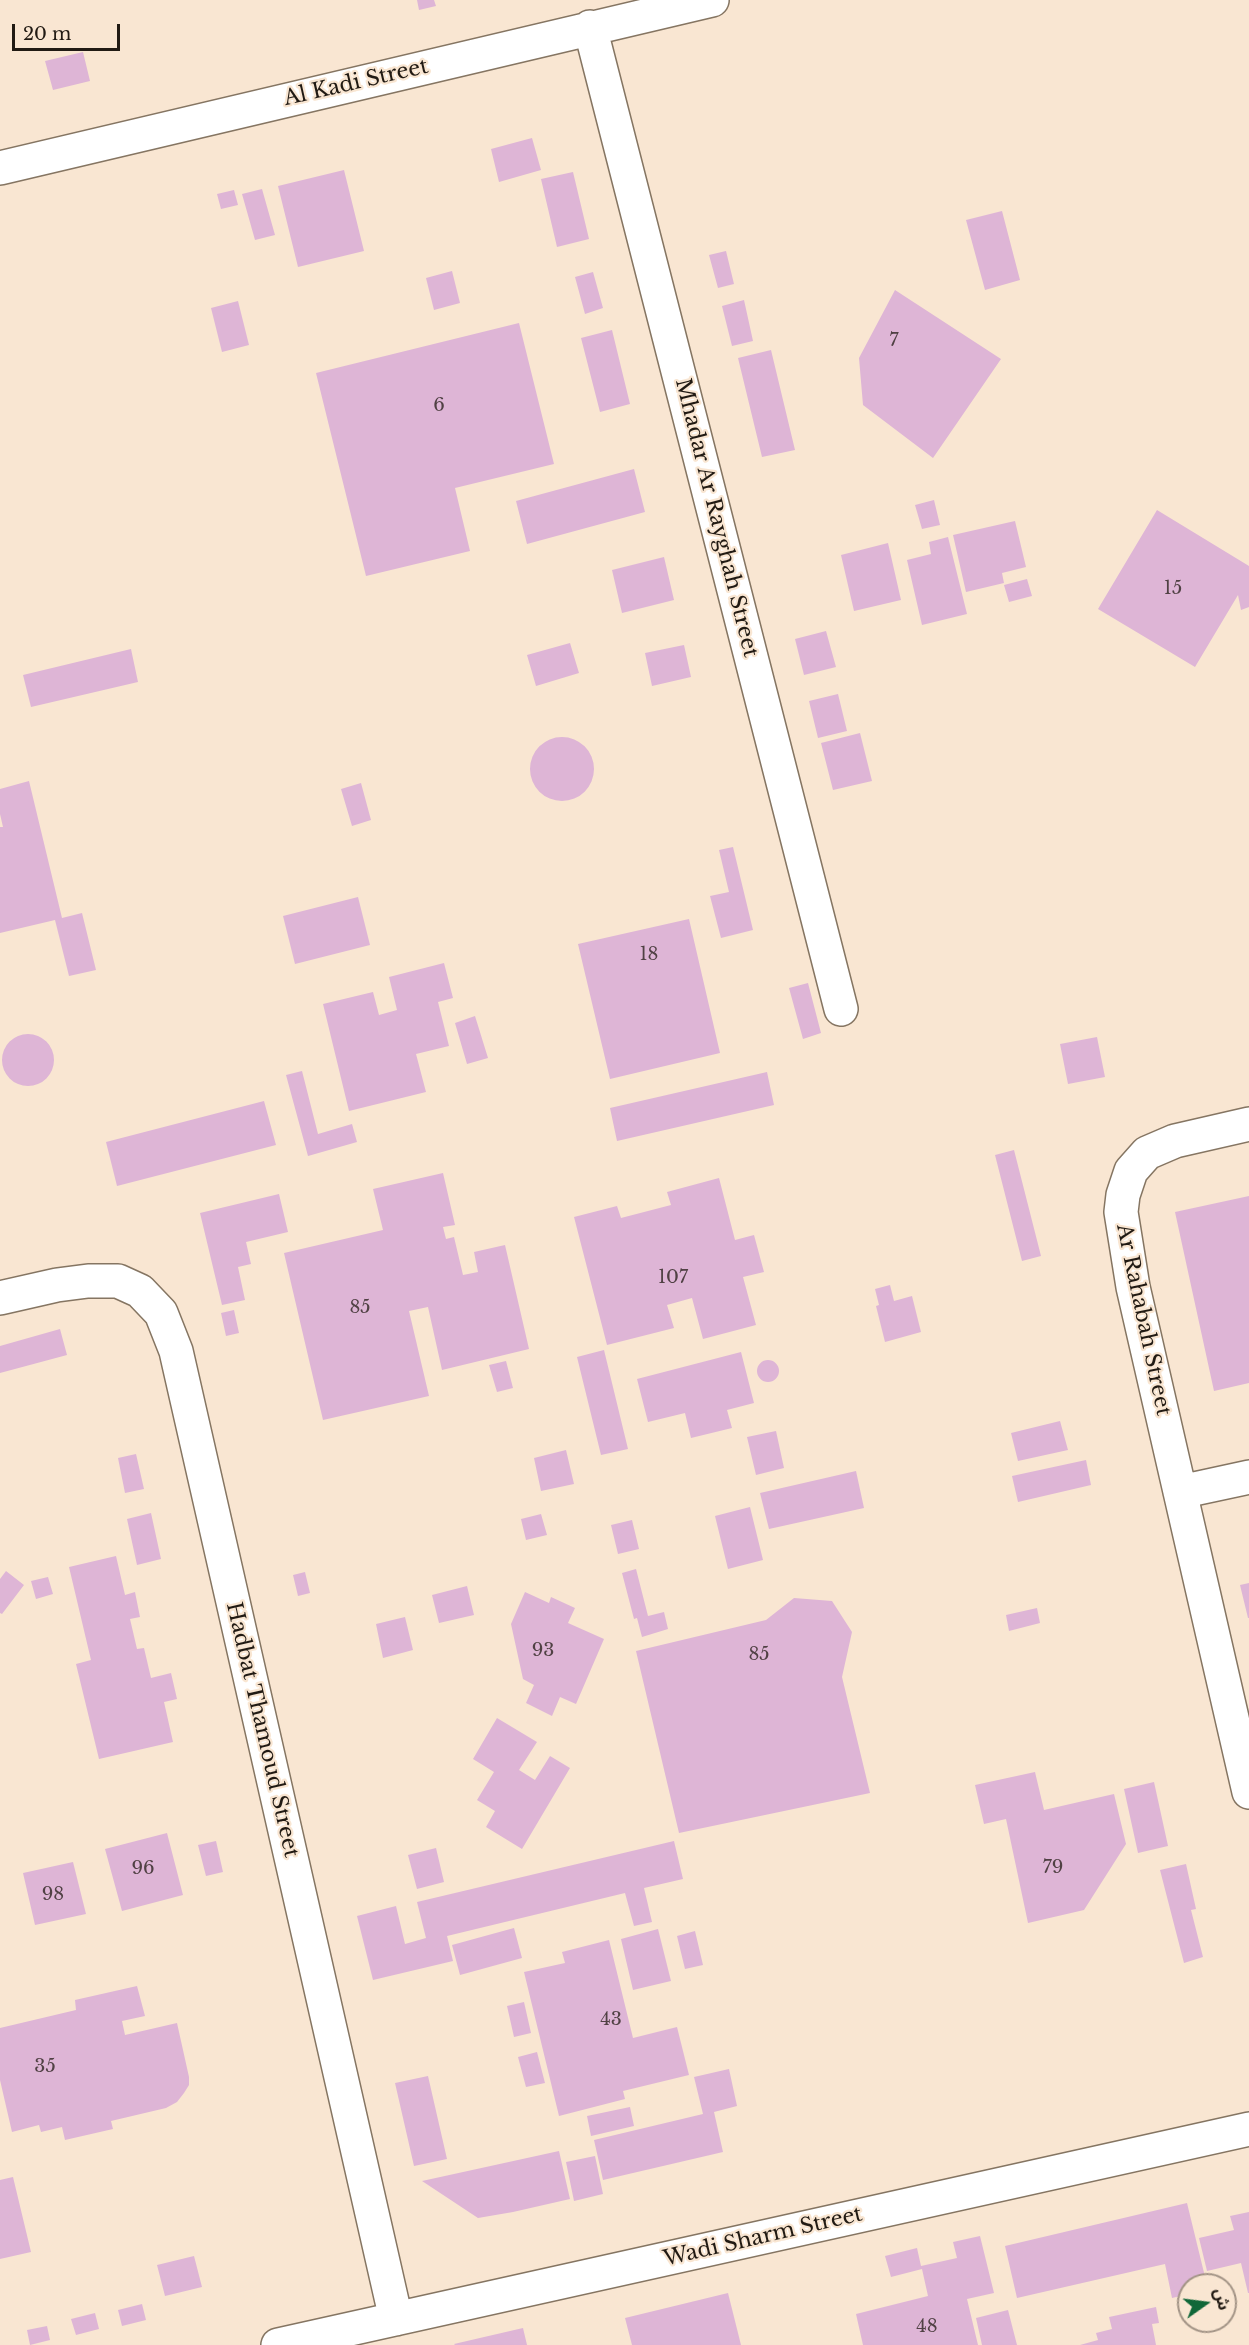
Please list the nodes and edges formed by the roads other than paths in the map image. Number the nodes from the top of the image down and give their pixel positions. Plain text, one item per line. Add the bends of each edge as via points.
1 (712, 0) edge
2 (590, 27) junction
3 (0, 168) edge
4 (841, 1009) dead end
5 (1249, 1124) edge
6 (0, 1298) edge
7 (1249, 1476) edge
8 (1180, 1492) junction
9 (1249, 1792) edge
10 (1249, 2129) edge
11 (396, 2319) junction
12 (278, 2345) edge

1 - 2 street, Al Kadi Street
2 - 3 street, Al Kadi Street
2 - 4 street, Mhadar Ar Rayghah Street
5 - 8 street, Ar Rahabah Street via 1175,1141 1147,1153 1131,1171 1123,1195 1121,1212 1133,1287
6 - 11 street, Hadbat Thamoud Street via 57,1285 118,1281 140,1291 161,1313 176,1351
7 - 8 street
8 - 9 street, Ar Rahabah Street
10 - 11 street, Wadi Sharm Street
11 - 12 street, Wadi Sharm Street

